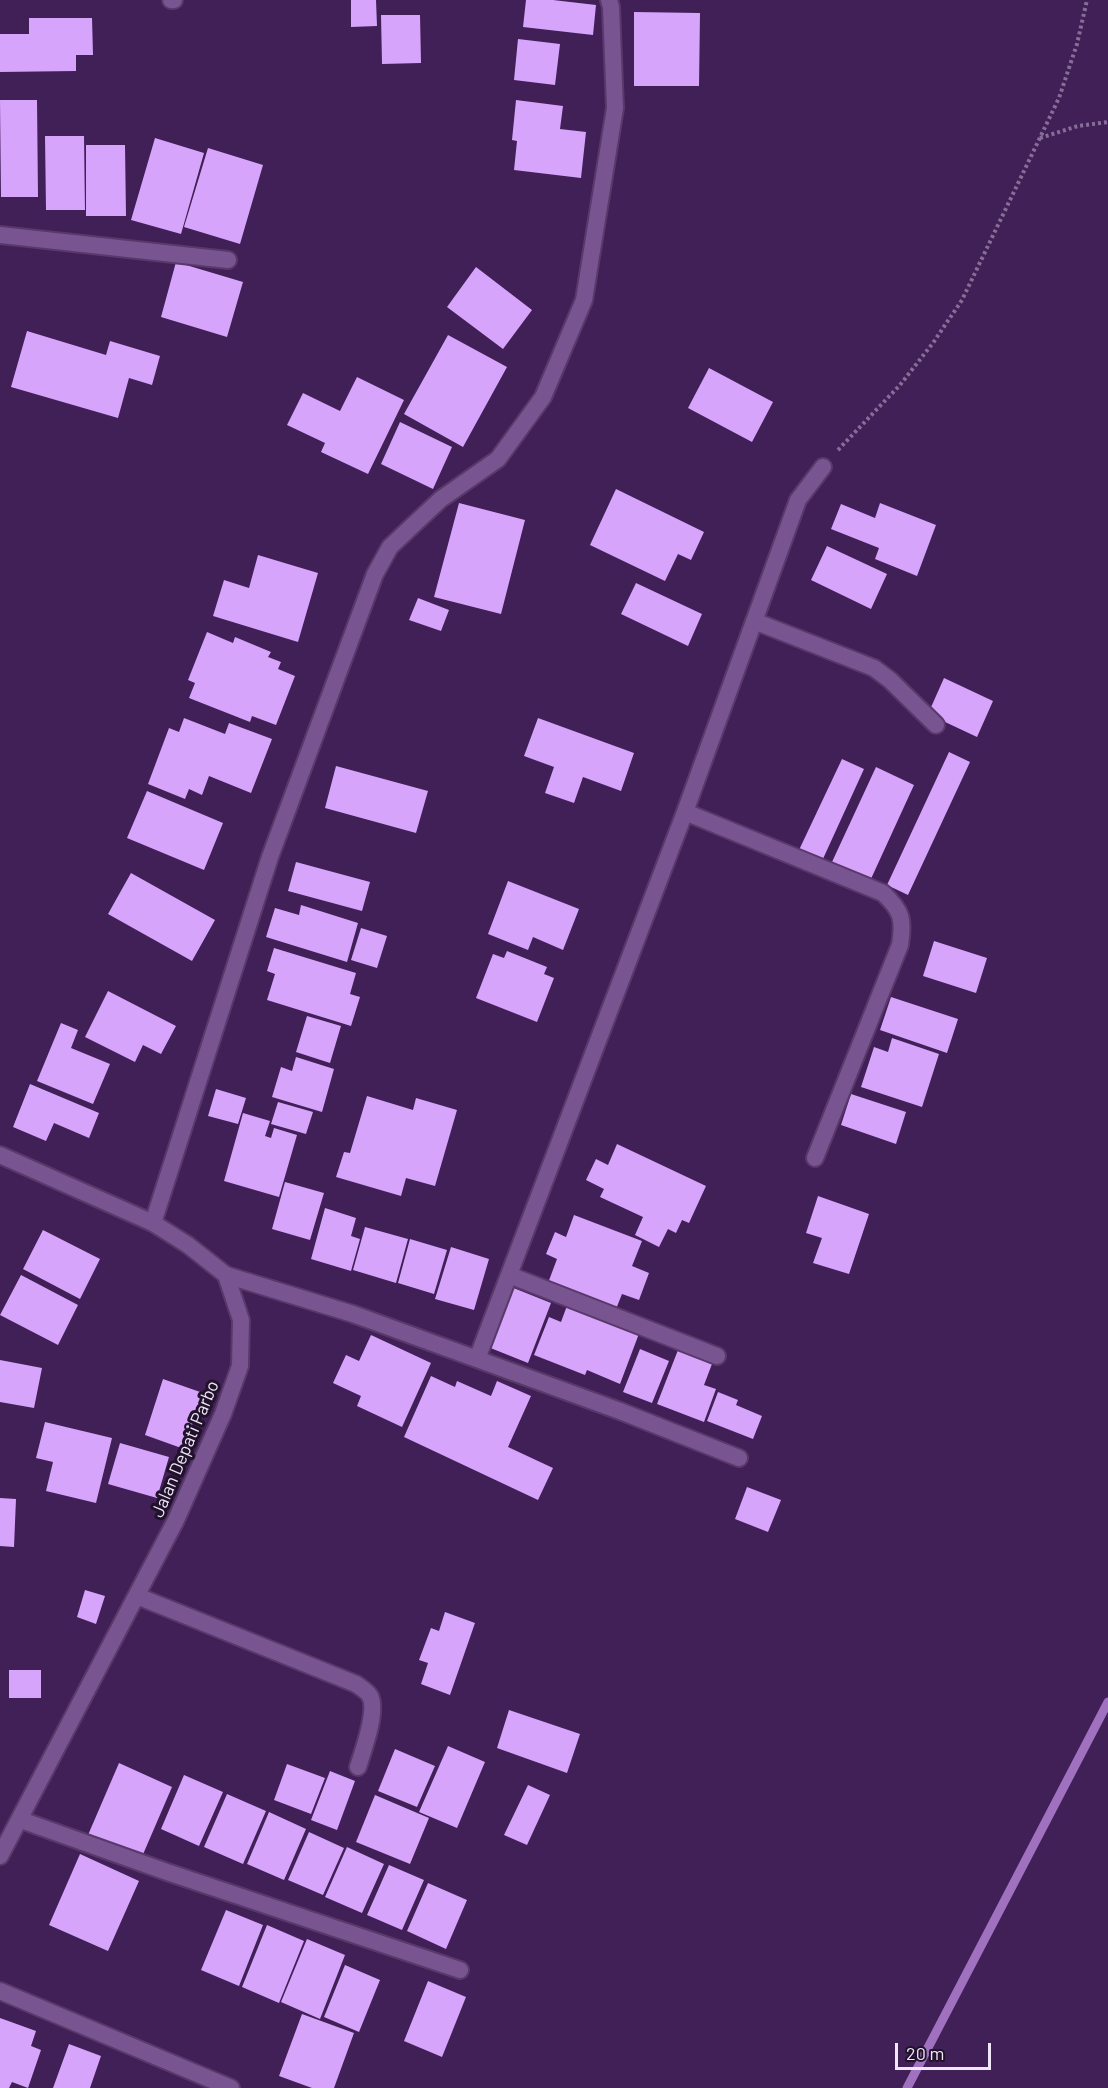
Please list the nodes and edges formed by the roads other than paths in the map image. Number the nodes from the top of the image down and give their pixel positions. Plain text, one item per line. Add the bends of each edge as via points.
1 (609, 0) edge
2 (0, 235) edge
3 (228, 260) dead end
4 (823, 466) road end
5 (754, 621) junction
6 (936, 725) dead end
7 (685, 812) junction
8 (0, 1155) edge
9 (815, 1158) dead end
10 (153, 1223) junction
11 (226, 1275) junction
12 (509, 1275) junction
13 (717, 1356) dead end
14 (477, 1359) junction
15 (740, 1458) dead end
16 (137, 1596) junction
17 (358, 1767) dead end
18 (21, 1820) junction
19 (0, 1856) edge
20 (460, 1970) dead end
21 (0, 1991) edge
22 (231, 2088) edge

1 - 10 street via 615,108 584,300 543,397 498,459 441,499 390,547 375,574 270,857
2 - 3 street
4 - 5 street via 798,500
5 - 6 street via 874,668
5 - 7 street
7 - 9 street via 883,893 901,916 900,945
7 - 12 street
8 - 10 street
10 - 11 street
11 - 14 street via 353,1314
11 - 16 street, Jalan Depati Parbo via 241,1320 240,1366 176,1520
12 - 13 street
12 - 14 street
14 - 15 street
16 - 17 street via 356,1683 370,1695 372,1703 372,1719
16 - 18 street, Jalan Depati Parbo
18 - 19 street, Jalan Depati Parbo
18 - 20 street
21 - 22 street

